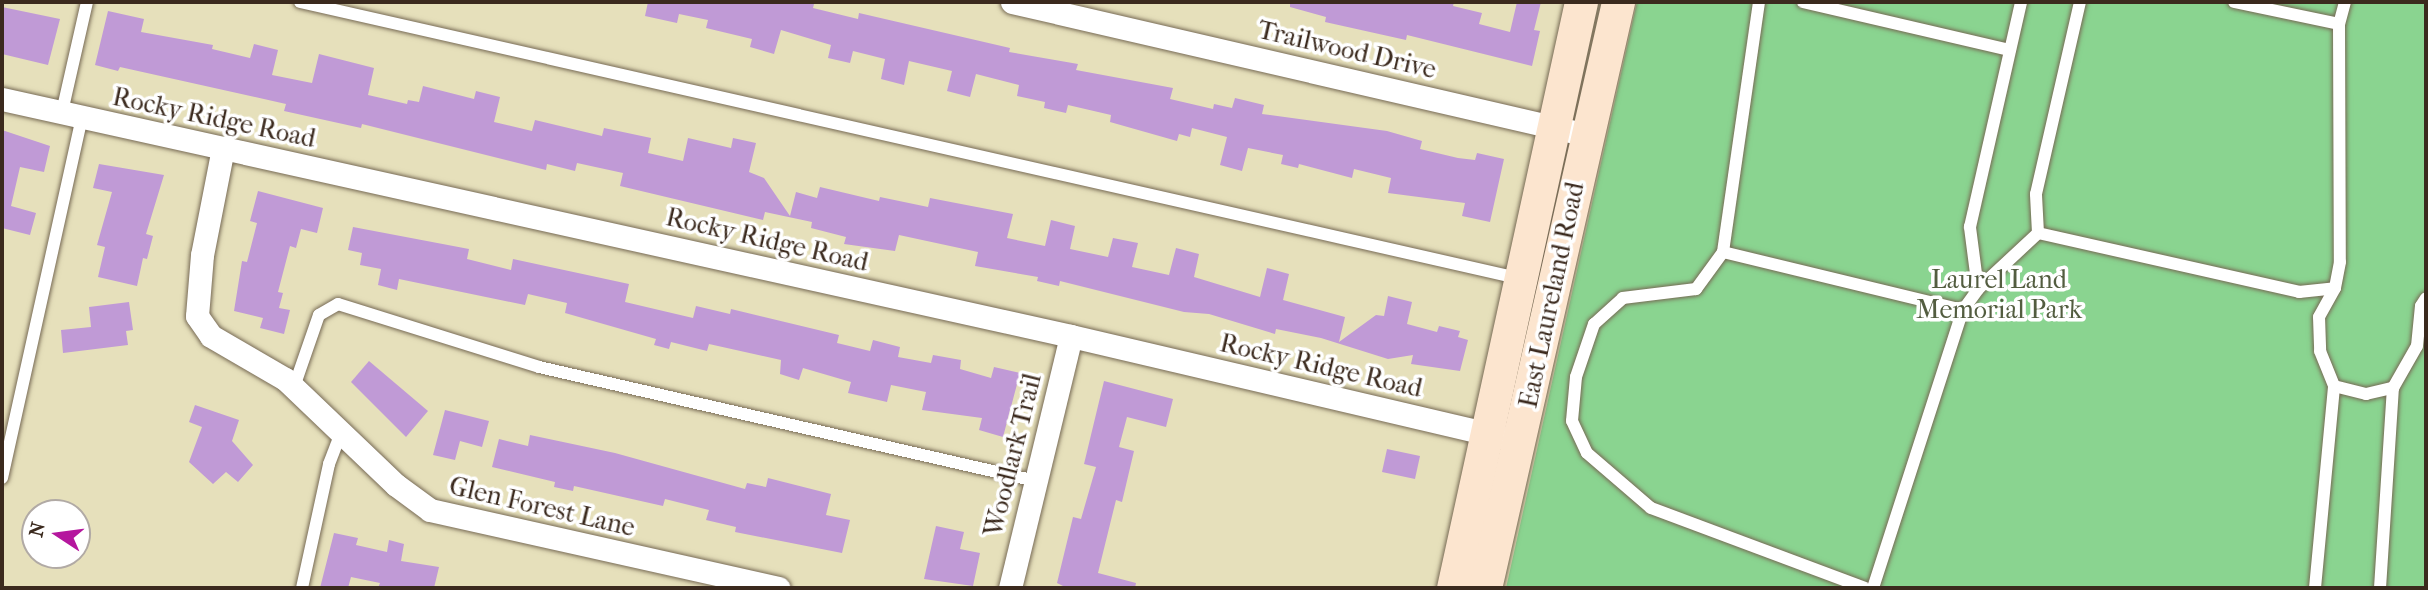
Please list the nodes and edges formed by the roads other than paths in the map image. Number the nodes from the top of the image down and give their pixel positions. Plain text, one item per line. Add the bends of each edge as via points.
1 (87, 2) edge
2 (300, 2) edge
3 (1012, 2) edge
4 (1581, 2) edge
5 (1618, 2) edge
6 (1759, 2) edge
7 (1803, 2) edge
8 (2021, 2) edge
9 (2080, 2) edge
10 (2234, 2) edge
11 (2345, 2) edge
12 (2339, 24) junction
13 (2010, 50) junction
14 (2, 99) edge
15 (72, 115) junction
16 (1552, 126) junction
17 (1587, 135) junction
18 (223, 148) junction
19 (2038, 233) junction
20 (1723, 253) junction
21 (1518, 278) junction
22 (2334, 288) junction
23 (1978, 289) junction
24 (2426, 298) edge
25 (1963, 310) junction
26 (1071, 336) junction
27 (2422, 347) edge
28 (2334, 386) junction
29 (294, 387) junction
30 (2393, 388) junction
31 (341, 432) junction
32 (1488, 434) junction
33 (1520, 442) junction
34 (2, 478) edge
35 (1036, 481) junction
36 (302, 588) edge
37 (778, 588) edge
38 (1010, 588) edge
39 (1452, 588) edge
40 (1485, 588) edge
41 (1865, 588) edge
42 (1873, 588) edge
43 (2315, 588) edge
44 (2380, 588) edge

1 - 15 lane
2 - 21 lane
3 - 16 street, Trailwood Drive
4 - 16 main road, East Laureland Road
5 - 17 main road, East Laureland Road
6 - 20 lane
7 - 13 lane
8 - 13 lane
9 - 19 lane via 2036,194
10 - 12 lane
11 - 12 lane
12 - 22 lane via 2340,262
13 - 23 lane via 1970,227
14 - 15 street, Rocky Ridge Road
15 - 18 street, Rocky Ridge Road
15 - 34 lane
16 - 17 street, Trailwood Drive
16 - 21 main road, East Laureland Road
17 - 33 main road, East Laureland Road
18 - 26 street, Rocky Ridge Road
18 - 29 street, Glen Forest Lane via 202,255 197,316 211,336
19 - 22 lane via 2299,292
19 - 23 lane
20 - 25 lane
20 - 41 lane via 1696,289 1623,298 1594,324 1576,377 1572,421 1587,453 1651,508
21 - 32 main road, East Laureland Road
22 - 28 lane via 2319,317 2320,351
23 - 25 lane
24 - 27 lane via 2421,306
25 - 42 lane
26 - 32 street, Rocky Ridge Road
26 - 35 street, Woodlark Trail
27 - 30 lane
28 - 30 lane via 2366,394
28 - 43 lane
29 - 31 street, Glen Forest Lane
29 - 35 lane via 319,315 338,304 539,367
30 - 44 lane
31 - 36 lane via 329,464
31 - 37 street, Glen Forest Lane via 396,485 430,510
32 - 33 street, Rocky Ridge Road
32 - 39 main road, East Laureland Road
33 - 40 main road, East Laureland Road
35 - 38 street, Woodlark Trail

